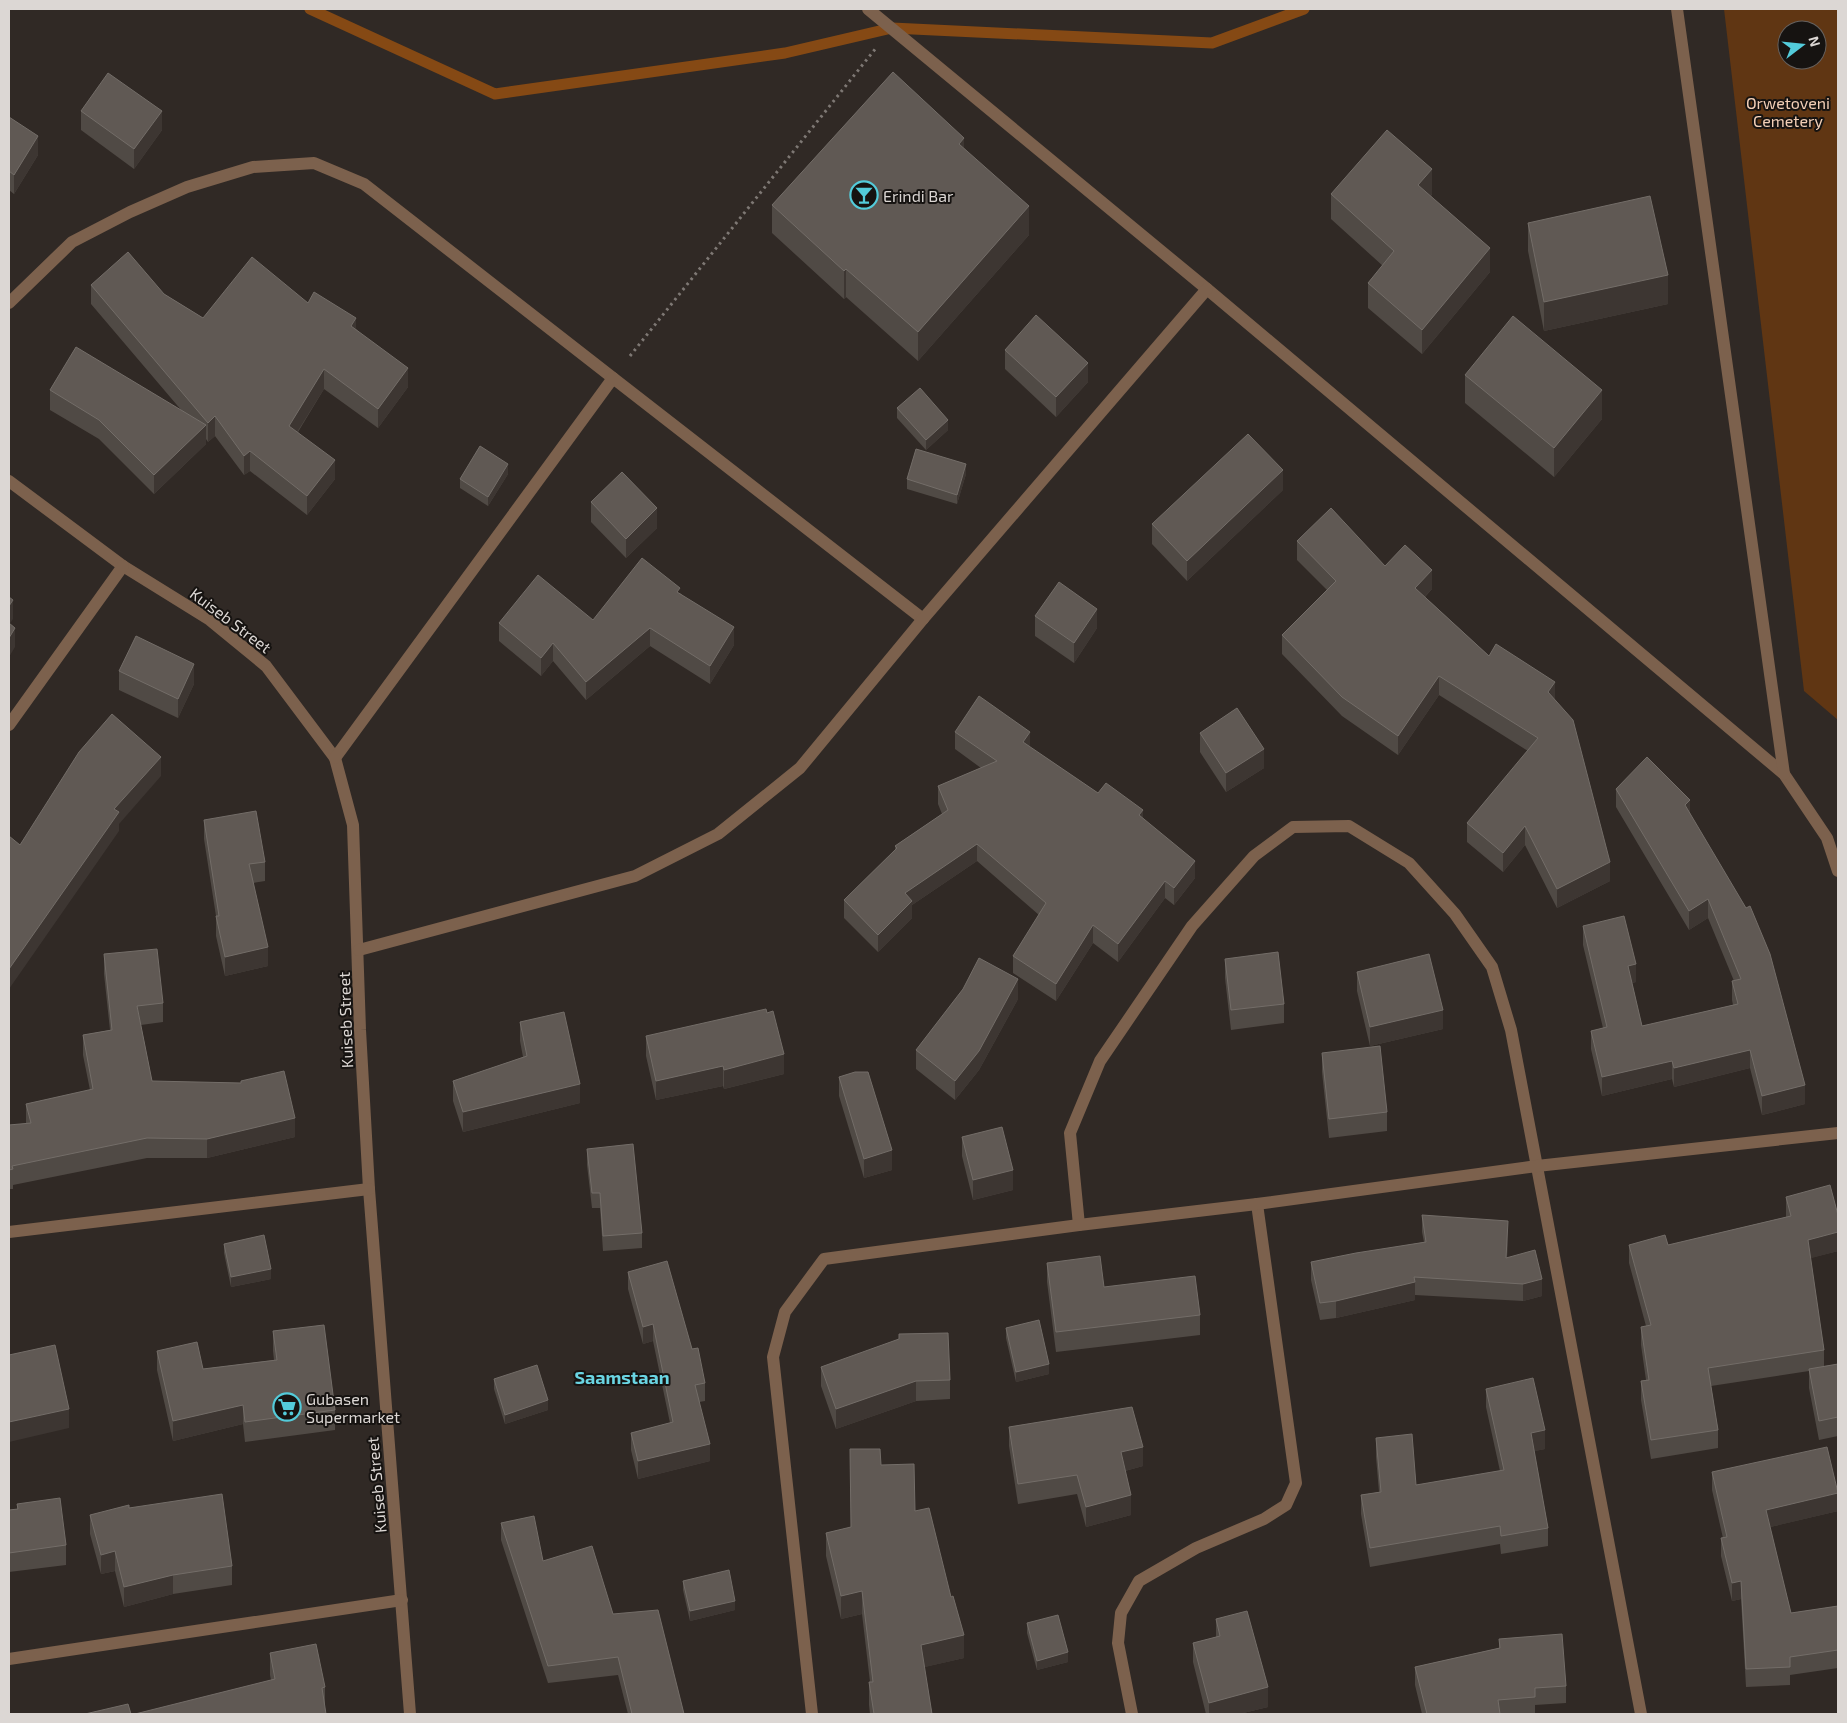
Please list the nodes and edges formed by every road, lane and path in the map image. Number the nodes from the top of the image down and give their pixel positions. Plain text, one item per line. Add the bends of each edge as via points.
1 (868, 9) edge
2 (1678, 9) edge
3 (892, 28) junction
4 (1207, 289) junction
5 (9, 303) edge
6 (613, 378) junction
7 (9, 481) edge
8 (123, 566) junction
9 (923, 619) junction
10 (9, 725) edge
11 (336, 758) junction
12 (1784, 774) junction
13 (1838, 871) edge
14 (359, 950) junction
15 (1838, 1133) edge
16 (1537, 1166) junction
17 (369, 1188) junction
18 (1257, 1204) junction
19 (1079, 1225) junction
20 (9, 1232) edge
21 (402, 1600) junction
22 (9, 1659) edge
23 (410, 1714) edge
24 (812, 1714) edge
25 (1132, 1714) edge
26 (1641, 1714) edge

1 - 3 street
2 - 12 street
3 - 4 street
3 - 6 path
4 - 9 street
4 - 12 street
5 - 6 street via 72,242 130,212 187,187 253,168 314,163 364,184
6 - 9 street
6 - 11 street
7 - 8 street, Kuiseb Street
8 - 10 street
8 - 11 street, Kuiseb Street via 210,620 266,666
9 - 14 street via 800,768 718,834 635,876
11 - 14 street, Kuiseb Street via 354,825
12 - 13 street via 1827,838
14 - 17 street, Kuiseb Street
15 - 16 street
16 - 18 street
16 - 19 street via 1511,1030 1492,967 1455,914 1409,863 1349,826 1293,827 1254,856 1192,926 1100,1061 1070,1133
16 - 26 street
17 - 20 street
17 - 21 street, Kuiseb Street
18 - 19 street
18 - 25 street via 1296,1483 1286,1506 1196,1548 1139,1581 1121,1613 1118,1643
19 - 24 street via 824,1259 786,1312 773,1357
21 - 22 street
21 - 23 street, Kuiseb Street

